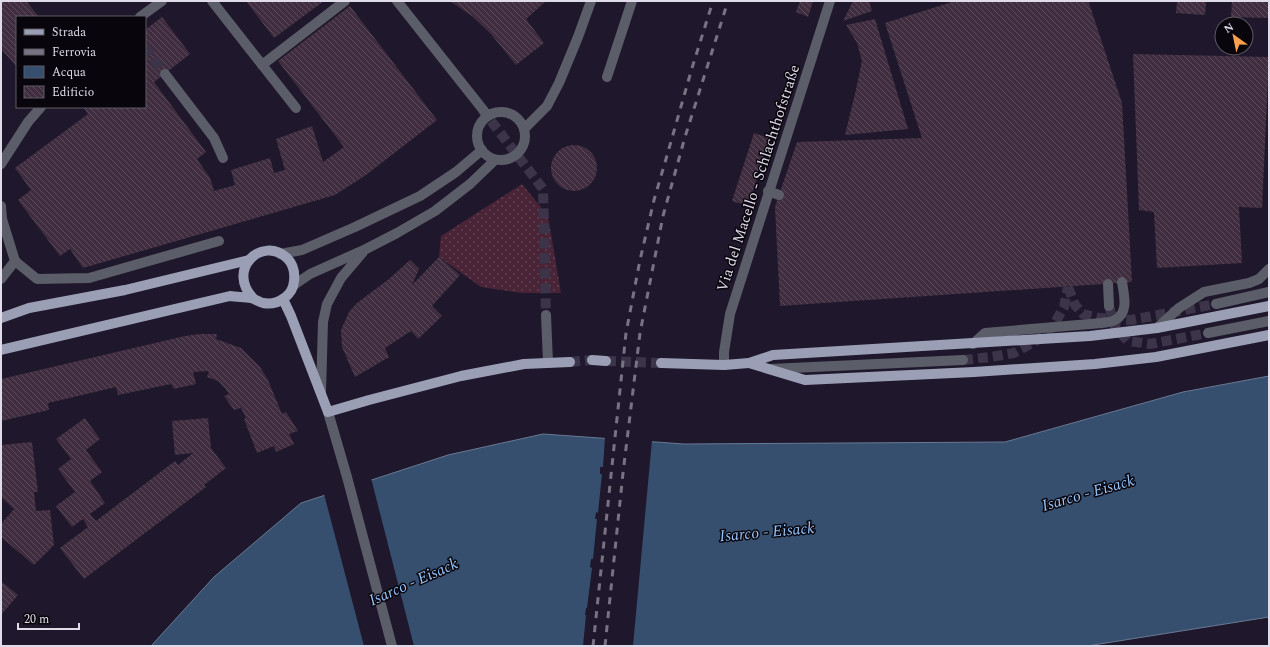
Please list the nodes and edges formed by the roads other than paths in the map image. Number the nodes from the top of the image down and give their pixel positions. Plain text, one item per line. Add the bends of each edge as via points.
1 (212, 1) edge
2 (345, 1) edge
3 (397, 1) edge
4 (591, 1) edge
5 (632, 1) edge
6 (830, 1) edge
7 (161, 2) edge
8 (141, 16) edge
9 (262, 65) junction
10 (165, 74) tunnel mouth
11 (607, 77) dead end
12 (40, 108) edge
13 (296, 108) dead end
14 (488, 116) junction
15 (524, 129) junction
16 (482, 150) junction
17 (223, 158) dead end
18 (495, 160) junction
19 (1, 164) edge
20 (768, 191) junction
21 (779, 195) dead end
22 (1, 206) edge
23 (219, 241) dead end
24 (366, 249) junction
25 (280, 254) junction
26 (249, 260) junction
27 (15, 261) junction
28 (1269, 269) edge
29 (1, 279) edge
30 (1122, 282) dead end
31 (1108, 284) dead end
32 (294, 285) junction
33 (1269, 292) edge
34 (254, 299) junction
35 (283, 299) junction
36 (1216, 304) tunnel mouth
37 (1109, 306) tunnel mouth
38 (1269, 306) edge
39 (546, 315) tunnel mouth
40 (1, 318) edge
41 (1269, 321) edge
42 (1157, 328) junction
43 (1208, 333) tunnel mouth
44 (1269, 335) edge
45 (973, 344) junction
46 (1, 350) edge
47 (592, 360) tunnel mouth
48 (963, 360) tunnel mouth
49 (606, 361) tunnel mouth
50 (548, 362) junction
51 (570, 362) tunnel mouth
52 (661, 363) tunnel mouth
53 (749, 363) junction
54 (724, 366) junction
55 (768, 369) junction
56 (321, 392) junction
57 (328, 412) junction
58 (392, 646) edge

1 - 9 street
2 - 9 street
3 - 14 street
4 - 15 street via 559,83 547,106
5 - 11 street
6 - 20 street, Via del Macello - Schlachthofstraße
7 - 8 street
9 - 13 street
10 - 17 street via 214,138
12 - 19 street
14 - 15 street via 505,113 514,116
14 - 16 street via 478,128 478,144
15 - 18 street via 525,140 522,149 514,157
16 - 18 street
16 - 25 street via 456,172 420,196 355,228 302,250
18 - 24 street via 470,184 435,211
20 - 21 street
20 - 54 street, Via del Macello - Schlachthofstraße via 730,314
22 - 27 street via 2,219
23 - 27 street via 89,278 37,279
24 - 32 street via 310,274
24 - 56 street via 341,278 327,304 323,322
25 - 26 main road via 272,251 263,252
25 - 32 main road via 293,266
26 - 34 main road via 242,276 247,293
26 - 40 main road via 125,290 29,308
27 - 29 street
28 - 42 street via 1259,279 1249,283 1204,292 1178,308
30 - 45 street via 1125,304 1122,313 1115,320 985,332
31 - 37 street
32 - 35 main road
33 - 36 street
34 - 35 main road via 263,303
34 - 46 main road via 230,296
35 - 56 main road
38 - 42 main road
39 - 50 street
41 - 43 street
42 - 45 main road via 1090,336
44 - 55 main road via 1156,357 1095,364 806,380
45 - 53 main road via 773,355
47 - 49 main road
48 - 55 street
50 - 51 main road
50 - 57 main road via 461,376
52 - 54 main road
53 - 54 main road
53 - 55 main road
56 - 57 main road
57 - 58 street

